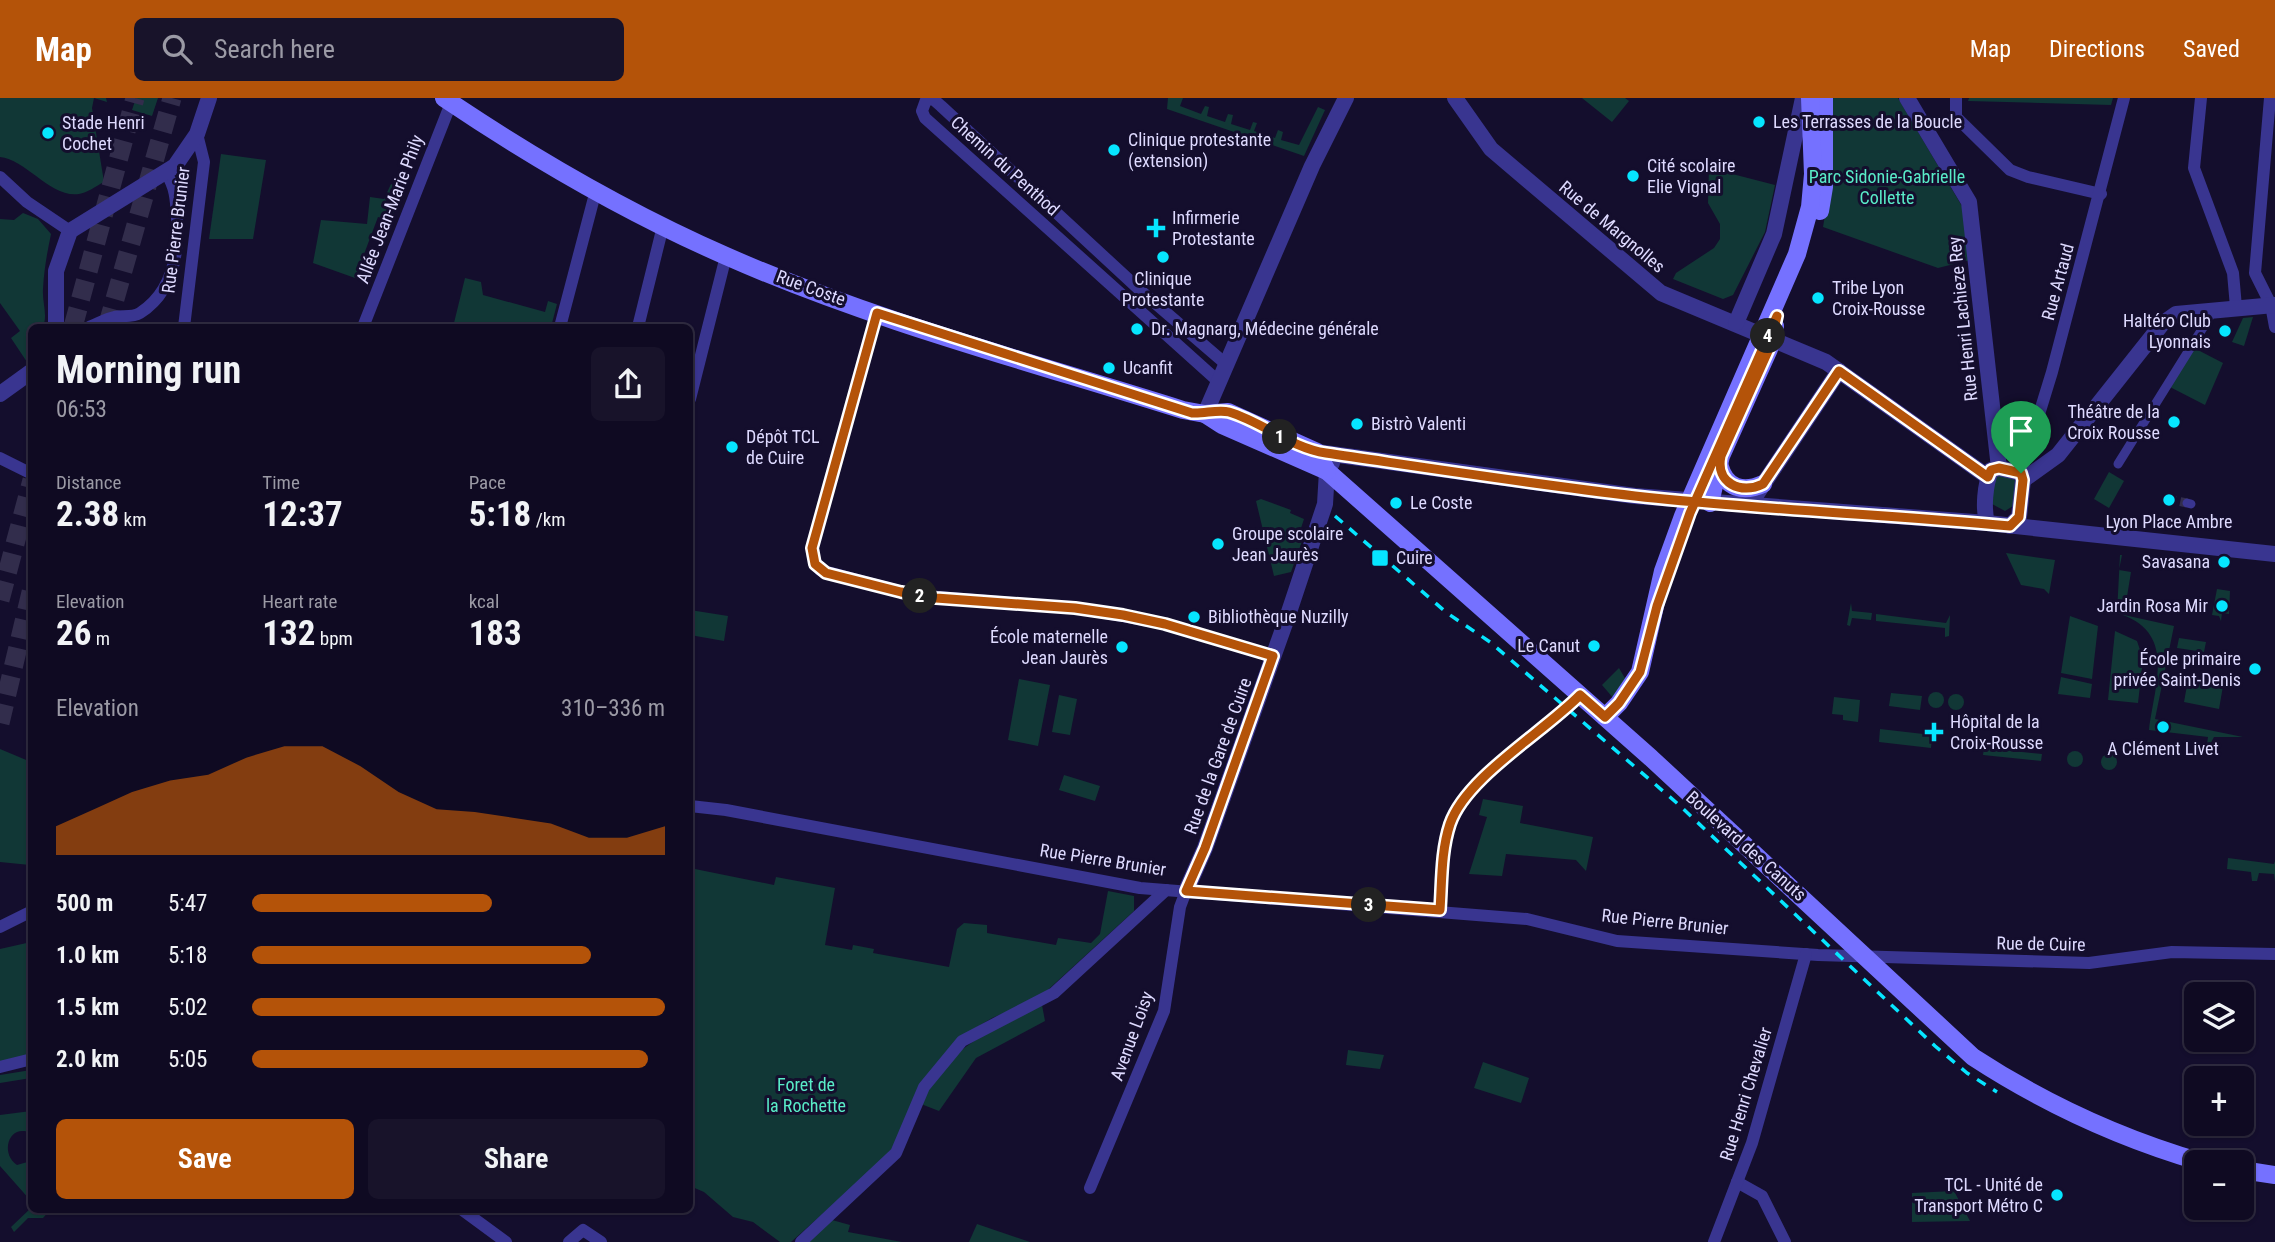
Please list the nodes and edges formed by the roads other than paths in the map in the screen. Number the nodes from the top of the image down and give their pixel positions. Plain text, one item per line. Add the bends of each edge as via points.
1 (209, 98) edge
2 (1346, 98) edge
3 (1455, 98) edge
4 (1803, 98) edge
5 (1810, 98) edge
6 (1824, 98) edge
7 (1907, 98) edge
8 (1956, 98) edge
9 (2124, 98) edge
10 (2201, 98) edge
11 (2270, 98) edge
12 (448, 101) edge
13 (197, 134) junction
14 (166, 173) junction
15 (0, 177) edge
16 (596, 190) junction
17 (2101, 194) junction
18 (663, 226) junction
19 (70, 231) junction
20 (726, 256) junction
21 (2233, 273) junction
22 (2255, 273) junction
23 (2273, 305) edge
24 (2236, 307) junction
25 (877, 313) junction
26 (1777, 316) junction
27 (2209, 318) dead end
28 (56, 324) edge
29 (96, 324) edge
30 (184, 324) edge
31 (364, 324) edge
32 (561, 324) edge
33 (639, 324) edge
34 (1739, 325) junction
35 (2275, 327) edge
36 (1227, 365) junction
37 (1839, 371) junction
38 (28, 374) edge
39 (1219, 382) junction
40 (693, 387) edge
41 (0, 394) edge
42 (1205, 414) junction
43 (1318, 452) junction
44 (1338, 455) junction
45 (0, 457) edge
46 (2119, 464) dead end
47 (1720, 467) junction
48 (1327, 471) junction
49 (28, 472) edge
50 (1994, 472) junction
51 (2022, 476) junction
52 (1763, 484) junction
53 (1704, 502) junction
54 (1751, 506) junction
55 (1987, 523) junction
56 (2010, 526) junction
57 (2275, 554) edge
58 (1657, 606) junction
59 (1273, 656) junction
60 (1580, 695) junction
61 (1605, 717) junction
62 (693, 807) edge
63 (1166, 890) junction
64 (1186, 891) junction
65 (1440, 910) junction
66 (28, 913) edge
67 (0, 927) edge
68 (1806, 954) junction
69 (2275, 954) edge
70 (28, 1060) edge
71 (0, 1067) edge
72 (2184, 1156) edge
73 (2254, 1172) edge
74 (2275, 1175) edge
75 (1737, 1182) junction
76 (1090, 1188) dead end
77 (466, 1213) edge
78 (506, 1242) edge
79 (569, 1242) edge
80 (601, 1242) edge
81 (801, 1242) edge
82 (1714, 1242) edge
83 (1785, 1242) edge

1 - 13 street, Rue Pierre Brunier
2 - 36 street
3 - 34 street, Rue de Margnolles via 1491,149 1655,289
4 - 34 street via 1774,234
5 - 58 main road via 1813,174 1805,230 1693,490 1663,571
6 - 26 main road via 1824,187 1818,222
7 - 50 street, Rue Henri Lachieze Rey via 1969,202
8 - 17 street via 1956,117 2010,170
9 - 17 street, Rue Artaud
10 - 21 street via 2194,168
11 - 22 street
12 - 16 main road, Rue Coste
12 - 31 street, Allée Jean-Marie Phily
13 - 14 street via 183,158
13 - 30 street, Rue Pierre Brunier via 204,162
14 - 19 street
14 - 29 street via 175,187 176,262 155,302 137,315
15 - 19 street
16 - 18 main road, Rue Coste
16 - 32 street
17 - 51 street, Rue Artaud
18 - 20 main road, Rue Coste
18 - 33 street
19 - 28 street via 56,271
20 - 25 main road, Rue Coste
20 - 40 street
21 - 22 street via 2244,278
21 - 24 street
22 - 23 street
23 - 24 street
23 - 35 street
24 - 51 street via 2176,314 2162,324 2058,456
25 - 42 main road, Rue Coste
25 - 59 street via 812,548 820,569 925,596 1123,615
26 - 47 main road via 1769,349
26 - 58 main road via 1707,469
27 - 46 street
34 - 37 street, Rue de Margnolles via 1812,354
36 - 39 street
36 - 39 street, Chemin du Penthod via 941,106 933,99 926,100 925,118
37 - 50 street, Rue de Margnolles
37 - 52 street
38 - 41 street
39 - 42 street
42 - 43 main road, Rue Coste via 1228,412
42 - 48 main road, Rue Coste
43 - 44 street, Rue Coste
43 - 48 main road
44 - 48 street
44 - 53 street, Rue Coste
45 - 49 street
47 - 52 main road via 1725,479 1738,488
47 - 53 main road
48 - 59 street, Rue de la Gare de Cuire via 1325,504
48 - 60 main road, Boulevard des Canuts
50 - 51 street
50 - 55 street, Rue Henri Lachieze Rey
51 - 56 street via 2019,517
52 - 54 street
53 - 54 street, Rue Coste
54 - 55 street, Rue Coste
55 - 56 street, Rue Coste
56 - 57 street, Rue Coste
58 - 61 main road via 1640,672
59 - 64 street, Rue de la Gare de Cuire
60 - 61 main road, Boulevard des Canuts
60 - 65 street via 1472,790 1457,809 1446,842
61 - 72 main road, Boulevard des Canuts via 1973,1057 2012,1082
62 - 63 street, Rue Pierre Brunier
63 - 64 street, Rue Pierre Brunier
63 - 81 street via 1054,993 962,1041 924,1087 896,1153
64 - 65 street, Rue Pierre Brunier
64 - 76 street, Avenue Loisy via 1164,1010
65 - 68 street, Rue Pierre Brunier via 1527,919 1617,941
66 - 67 street
68 - 69 street, Rue de Cuire via 2089,963 2172,952
68 - 75 street, Rue Henri Chevalier
70 - 71 street
73 - 74 main road
75 - 82 street, Rue Henri Chevalier
75 - 83 street via 1762,1196
77 - 78 street
79 - 80 street via 583,1230

